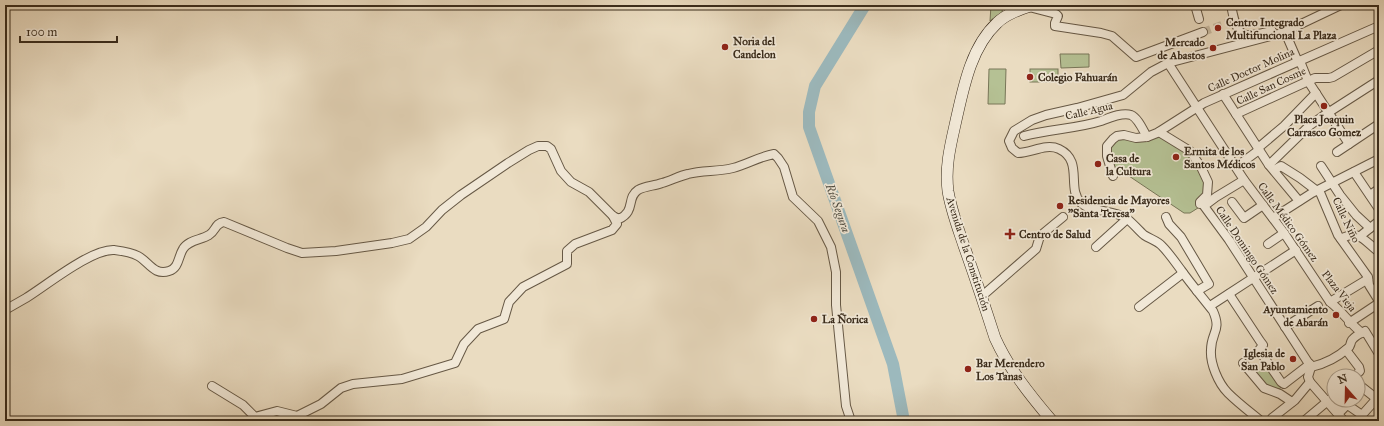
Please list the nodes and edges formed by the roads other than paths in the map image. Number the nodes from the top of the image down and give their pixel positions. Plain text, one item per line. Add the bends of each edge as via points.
1 (1196, 5) edge
2 (1231, 5) edge
3 (1341, 5) edge
4 (1030, 6) edge
5 (1199, 19) dead end
6 (1379, 26) edge
7 (1203, 32) tunnel mouth
8 (1284, 32) junction
9 (1379, 50) edge
10 (1299, 61) junction
11 (1168, 63) junction
12 (1379, 80) edge
13 (1308, 81) junction
14 (1316, 93) junction
15 (1223, 94) junction
16 (1198, 107) junction
17 (1328, 112) junction
18 (1236, 114) junction
19 (1379, 124) edge
20 (1160, 132) junction
21 (1024, 136) dead end
22 (1147, 137) junction
23 (1349, 144) junction
24 (1258, 149) junction
25 (1337, 152) dead end
26 (1379, 159) edge
27 (1321, 166) dead end
28 (1236, 167) junction
29 (1272, 168) junction
30 (1354, 172) junction
31 (1113, 176) dead end
32 (1244, 180) junction
33 (1333, 183) junction
34 (1379, 189) edge
35 (1318, 190) junction
36 (1370, 195) junction
37 (1299, 201) junction
38 (1232, 202) dead end
39 (1202, 205) junction
40 (1263, 205) junction
41 (1379, 209) edge
42 (613, 216) junction
43 (1063, 217) dead end
44 (1166, 217) dead end
45 (1273, 218) junction
46 (1127, 219) junction
47 (1379, 221) edge
48 (1370, 228) junction
49 (1284, 234) junction
50 (1359, 237) junction
51 (1341, 240) junction
52 (1268, 244) dead end
53 (1096, 247) dead end
54 (1296, 250) junction
55 (1379, 252) edge
56 (1183, 273) junction
57 (1311, 274) joint
58 (1253, 278) junction
59 (1368, 279) junction
60 (1197, 291) junction
61 (1229, 294) junction
62 (981, 297) junction
63 (1330, 302) junction
64 (1379, 302) edge
65 (1210, 306) junction
66 (1318, 306) dead end
67 (1139, 307) dead end
68 (5, 310) edge
69 (1349, 323) junction
70 (1285, 327) junction
71 (1364, 332) junction
72 (1377, 345) edge
73 (1346, 350) junction
74 (1379, 354) edge
75 (1243, 363) dead end
76 (1311, 366) junction
77 (1359, 368) edge
78 (1310, 382) junction
79 (212, 386) dead end
80 (1366, 389) edge
81 (1378, 397) edge
82 (1326, 400) edge
83 (1292, 402) junction
84 (1326, 402) edge
85 (1333, 408) edge
86 (1352, 408) edge
87 (1272, 418) junction
88 (851, 421) edge
89 (1052, 421) edge
90 (1263, 421) edge
91 (1282, 421) edge
92 (1304, 421) edge
93 (1344, 421) edge

1 - 5 street
2 - 8 street via 1240,32 1247,35
3 - 8 street
4 - 7 street via 1056,14 1058,16 1055,23 1058,27 1112,36 1136,56
4 - 62 street, Avenida de la Constitución via 998,22 976,51 965,82 948,156 950,204
6 - 10 street, Calle Doctor Molina
8 - 10 street
8 - 11 street
9 - 13 street, Calle San Cosme via 1333,77
10 - 13 street
10 - 15 street, Calle Doctor Molina
11 - 16 street, Calle Médico Gómez
11 - 46 street via 1151,72 1122,95 1032,120 1014,131 1009,141 1018,153 1058,148 1072,161 1075,189 1082,204
12 - 17 street
13 - 14 street
13 - 18 street, Calle San Cosme
14 - 17 street
14 - 24 street
15 - 16 street, Calle Doctor Molina
15 - 18 street
16 - 20 street, Calle Doctor Molina
16 - 28 street, Calle Médico Gómez
17 - 23 street
17 - 29 street via 1309,126
18 - 24 street
19 - 23 street
20 - 22 street, Calle Doctor Molina
20 - 39 street via 1190,151 1201,167 1208,182 1207,195 1200,202
21 - 22 street, Calle Agua via 1092,124 1126,114 1136,119
22 - 31 street via 1124,135 1113,139 1107,146
23 - 25 street
24 - 28 street
24 - 29 street
26 - 30 street
27 - 33 street
28 - 32 street, Calle Médico Gómez
29 - 35 street, Calle Niño via 1281,166
29 - 37 street
30 - 33 street
30 - 36 street
32 - 39 street
32 - 40 street, Calle Médico Gómez
33 - 35 street
33 - 48 street via 1356,215
34 - 36 street
35 - 37 street
35 - 51 street, Calle Niño
36 - 41 street
37 - 45 street
38 - 40 street via 1244,218
39 - 58 street, Calle Domingo Gómez via 1229,240
40 - 45 street, Calle Médico Gómez
42 - 68 street via 589,192 570,182 561,171 551,149 547,146 538,146 508,162 462,195 409,239 302,253 220,222 211,234 183,248 176,266 171,270 154,270 138,256 129,252 102,252 80,262
42 - 79 street via 617,224 612,230 575,244 567,251 567,264 523,287 509,302 504,319 478,329 464,344 455,363 402,380 353,384 340,388 321,404 297,416 277,410 255,417 243,405
42 - 88 street via 619,219 626,216 630,201 637,191 647,186 686,174 735,168 762,156 774,154 784,167 793,197 818,221 831,247 836,272 836,305 846,406
43 - 62 street via 1040,236 1036,249
44 - 60 street via 1209,284
45 - 49 street, Calle Médico Gómez
46 - 53 street
46 - 56 street via 1161,245
47 - 48 street
48 - 50 street
49 - 52 street
49 - 54 street, Calle Médico Gómez
50 - 51 street via 1350,234
50 - 55 street
51 - 59 street, Calle Niño
54 - 57 street, Calle Médico Gómez
54 - 58 street
56 - 60 street
56 - 67 street
57 - 63 street, Plaza Vieja
58 - 61 street
58 - 70 street, Calle Domingo Gómez
59 - 63 street
59 - 64 street, Calle Niño
60 - 65 street
61 - 65 street
61 - 76 street via 1263,345 1259,350 1281,382 1284,384
62 - 89 street, Avenida de la Constitución via 1002,355
63 - 69 street, Plaza Vieja
64 - 69 street
65 - 90 street via 1217,328 1211,349 1212,359 1219,380 1228,393
66 - 70 street
69 - 71 street, Plaza Vieja
70 - 76 street, Calle Domingo Gómez
71 - 72 street
71 - 73 street via 1352,340
72 - 74 street
73 - 76 street via 1331,360
73 - 77 street
75 - 83 street via 1264,388
76 - 78 street via 1308,377
78 - 82 street
78 - 83 street
80 - 81 street
81 - 86 street via 1362,415
83 - 87 street
84 - 92 street
85 - 93 street
87 - 90 street
87 - 91 street

